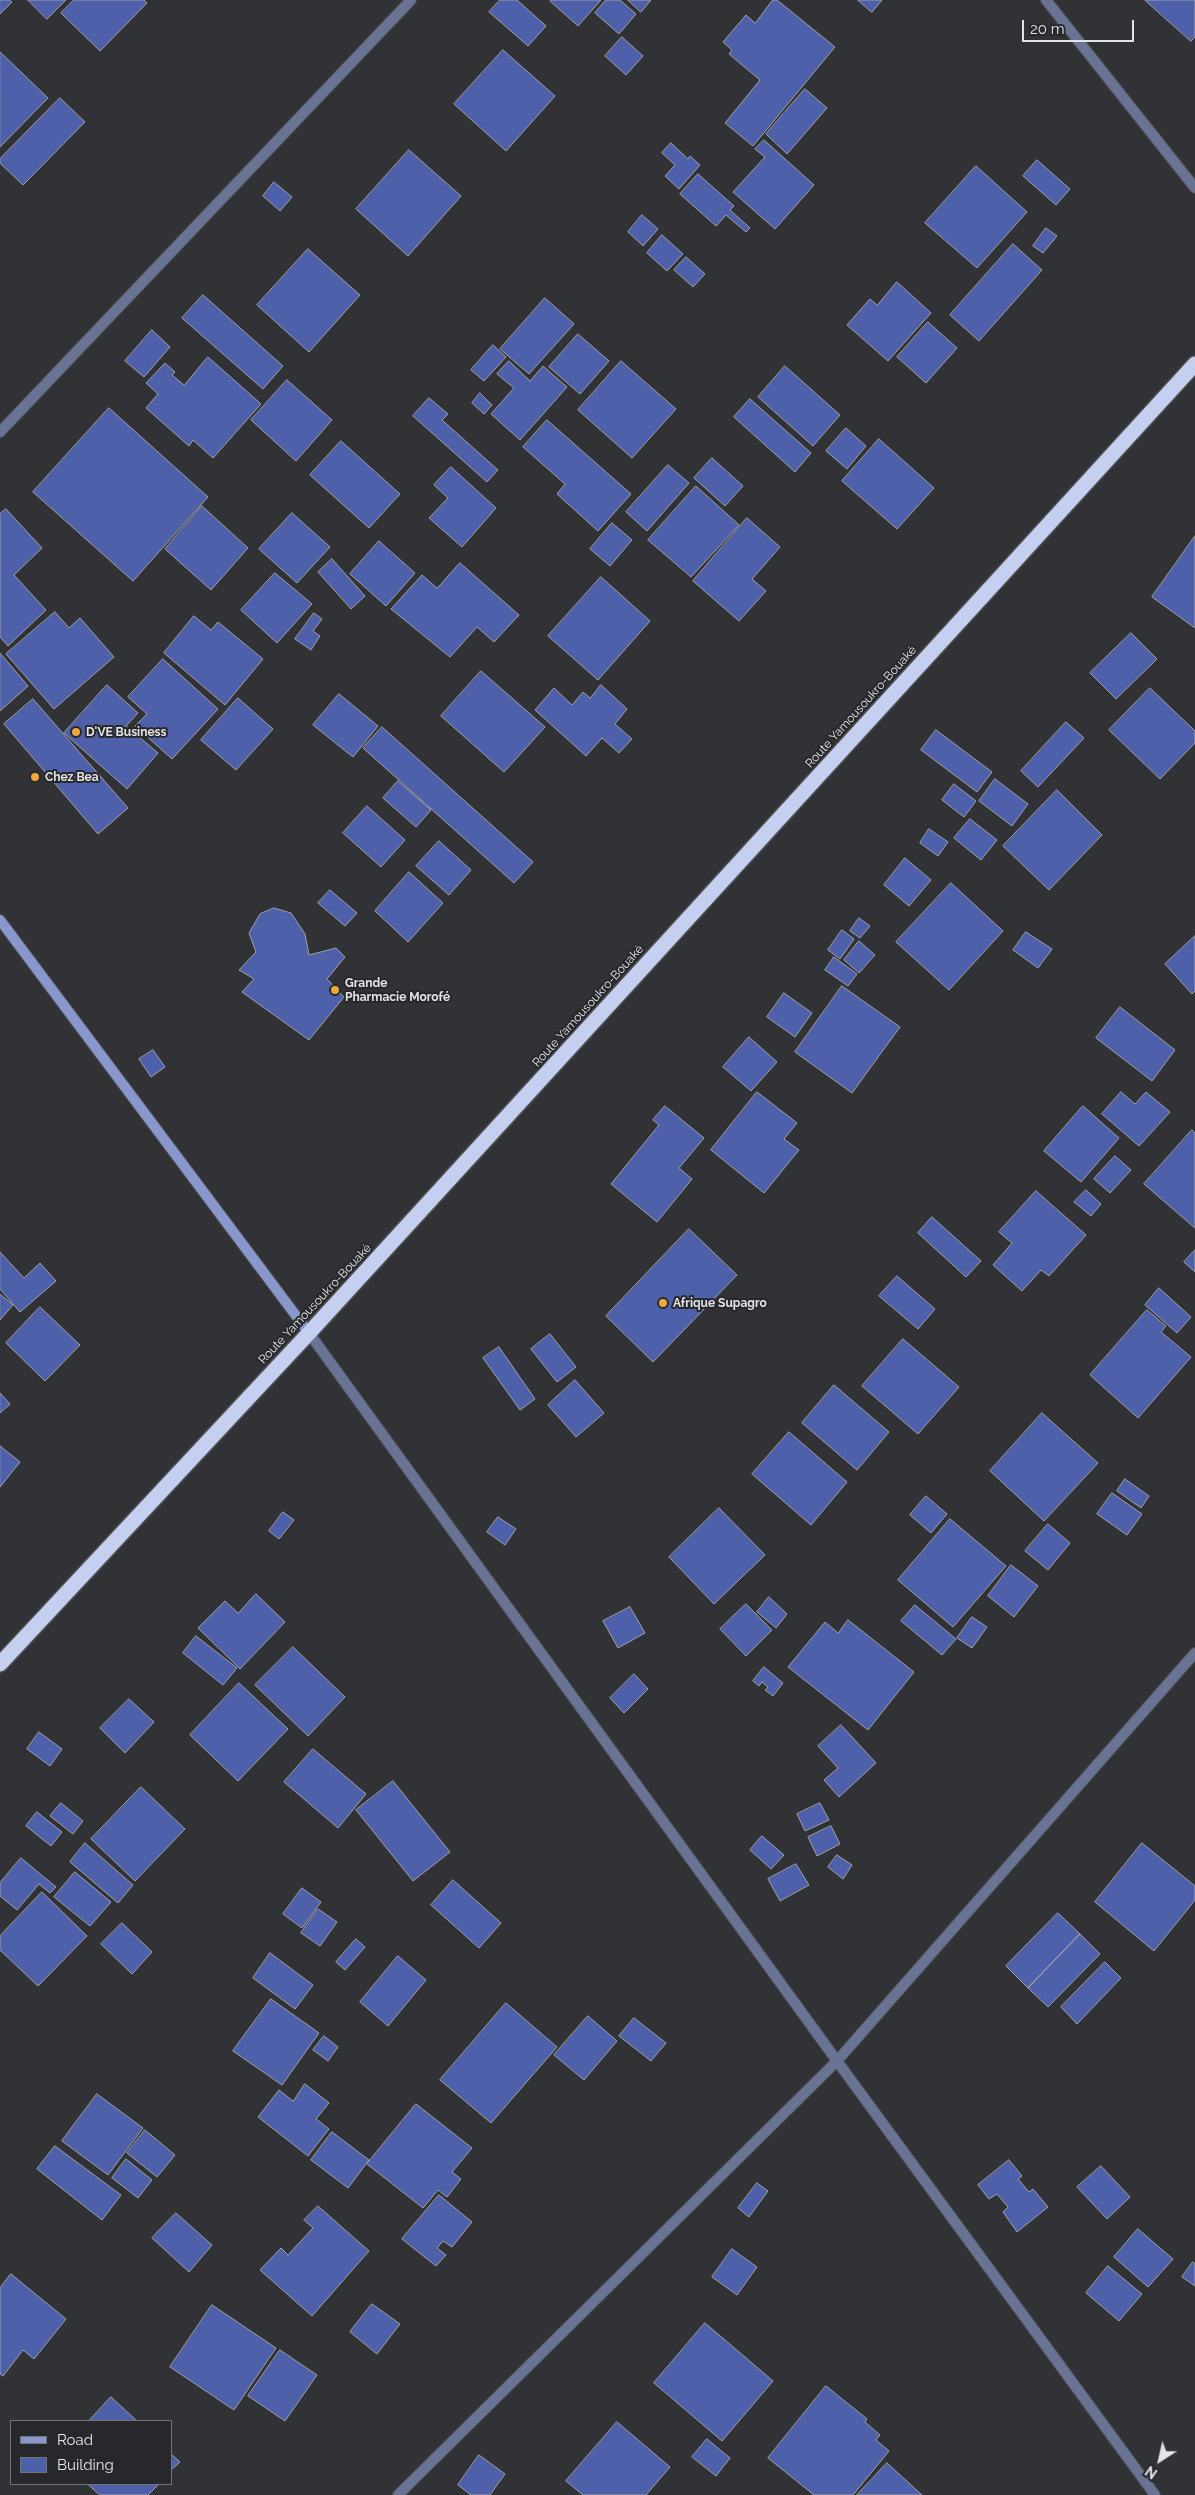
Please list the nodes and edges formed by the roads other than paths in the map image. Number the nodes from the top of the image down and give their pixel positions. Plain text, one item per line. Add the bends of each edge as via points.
1 (411, 0) edge
2 (1046, 0) edge
3 (1195, 188) edge
4 (1195, 364) edge
5 (0, 432) edge
6 (0, 920) edge
7 (310, 1333) junction
8 (1195, 1654) edge
9 (0, 1664) edge
10 (837, 2061) junction
11 (398, 2495) edge
12 (1155, 2495) edge

1 - 5 street
2 - 3 street
4 - 7 highway, Route Yamousoukro-Bouaké
6 - 7 street
7 - 9 highway, Route Yamousoukro-Bouaké
7 - 10 street
8 - 10 street
10 - 11 street
10 - 12 street

